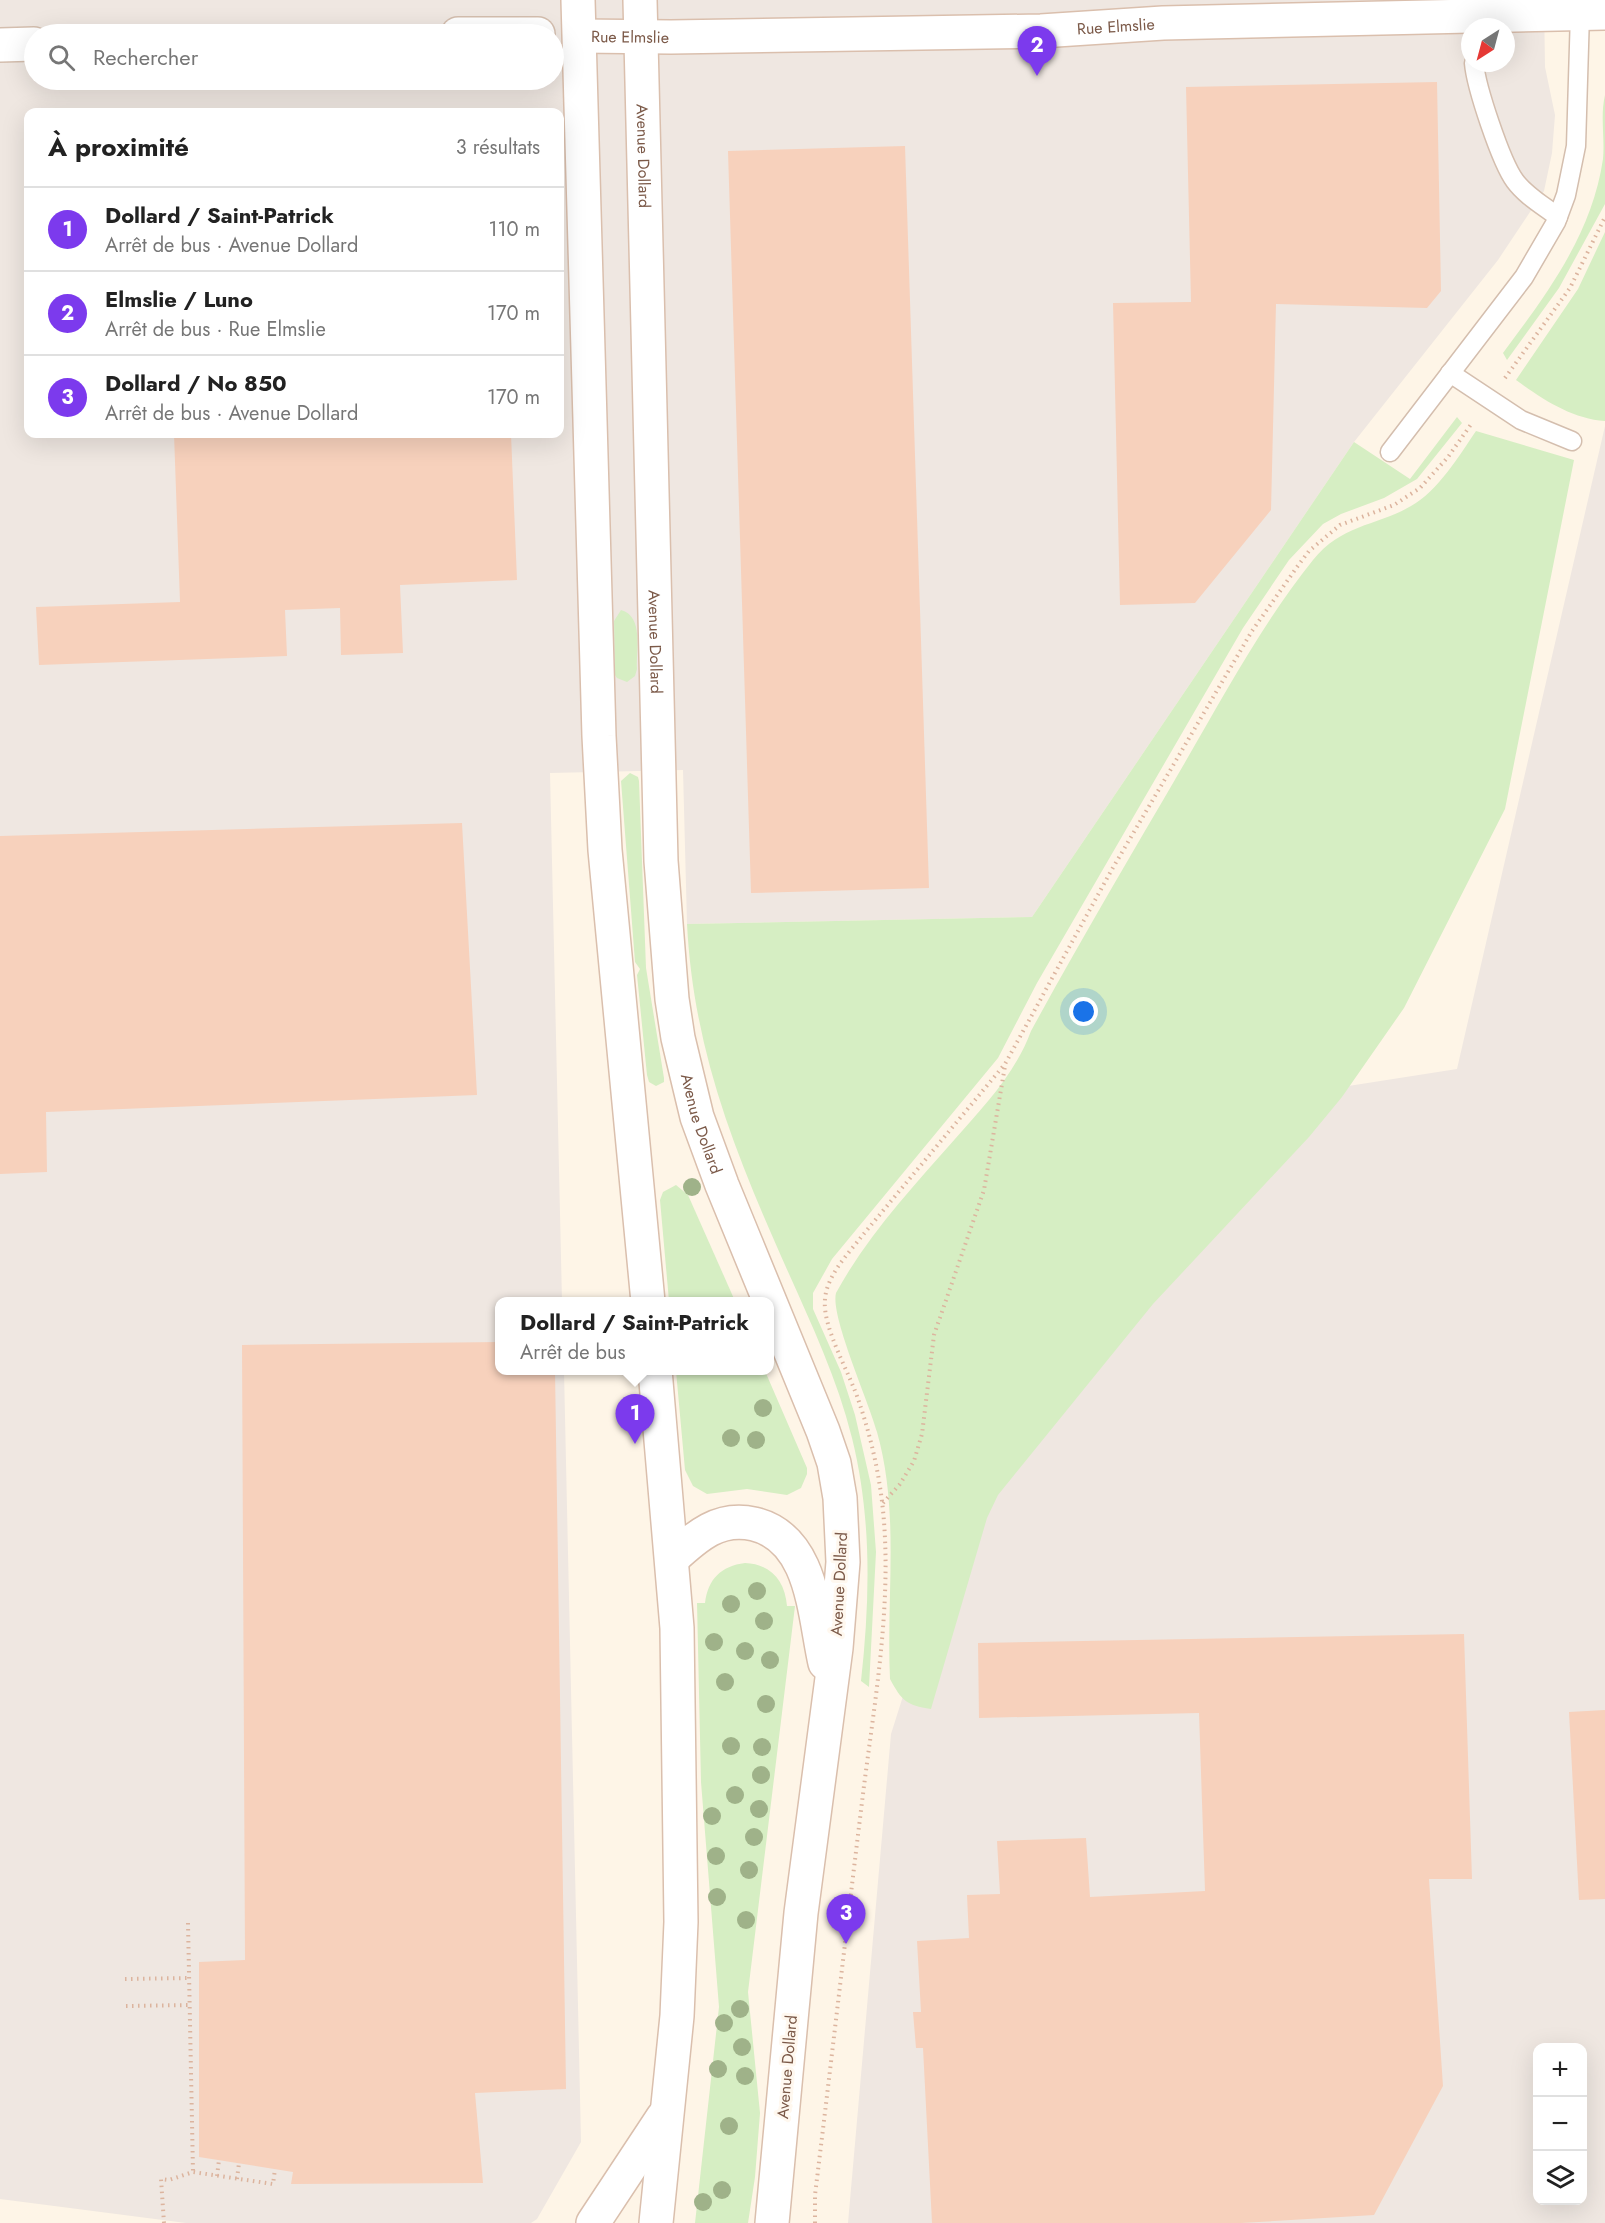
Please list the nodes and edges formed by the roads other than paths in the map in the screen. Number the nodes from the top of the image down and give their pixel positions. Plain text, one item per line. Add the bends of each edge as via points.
1 (578, 0) edge
2 (640, 0) edge
3 (1593, 13) edge
4 (1515, 18) edge
5 (1461, 21) edge
6 (567, 35) edge
7 (641, 37) junction
8 (24, 44) edge
9 (0, 45) edge
10 (1475, 72) edge
11 (1558, 217) junction
12 (1450, 373) junction
13 (1572, 441) dead end
14 (1390, 452) dead end
15 (648, 1297) edge
16 (769, 1297) edge
17 (774, 1310) edge
18 (655, 1375) edge
19 (673, 1558) junction
20 (830, 1686) junction
21 (668, 2110) junction
22 (593, 2223) edge
23 (656, 2223) edge
24 (772, 2223) edge

1 - 6 main road
2 - 7 main road, Avenue Dollard
3 - 4 main road, Rue Elmslie
3 - 11 lane via 1572,172
5 - 7 main road, Rue Elmslie via 1163,23 1041,31
6 - 7 main road, Rue Elmslie
6 - 15 main road via 605,850
7 - 16 main road, Avenue Dollard via 661,861 667,960 678,1038 697,1117
8 - 9 main road
10 - 11 lane via 1509,171 1527,193
11 - 12 lane via 1524,277
12 - 13 lane via 1521,420
12 - 14 lane
17 - 20 main road, Avenue Dollard via 834,1463 840,1498 843,1562
18 - 19 main road
19 - 20 main road via 701,1533 729,1522 760,1526 787,1541 803,1569
19 - 21 main road via 679,1693 681,1922
20 - 24 main road, Avenue Dollard via 801,1913
21 - 22 main road
21 - 23 main road

